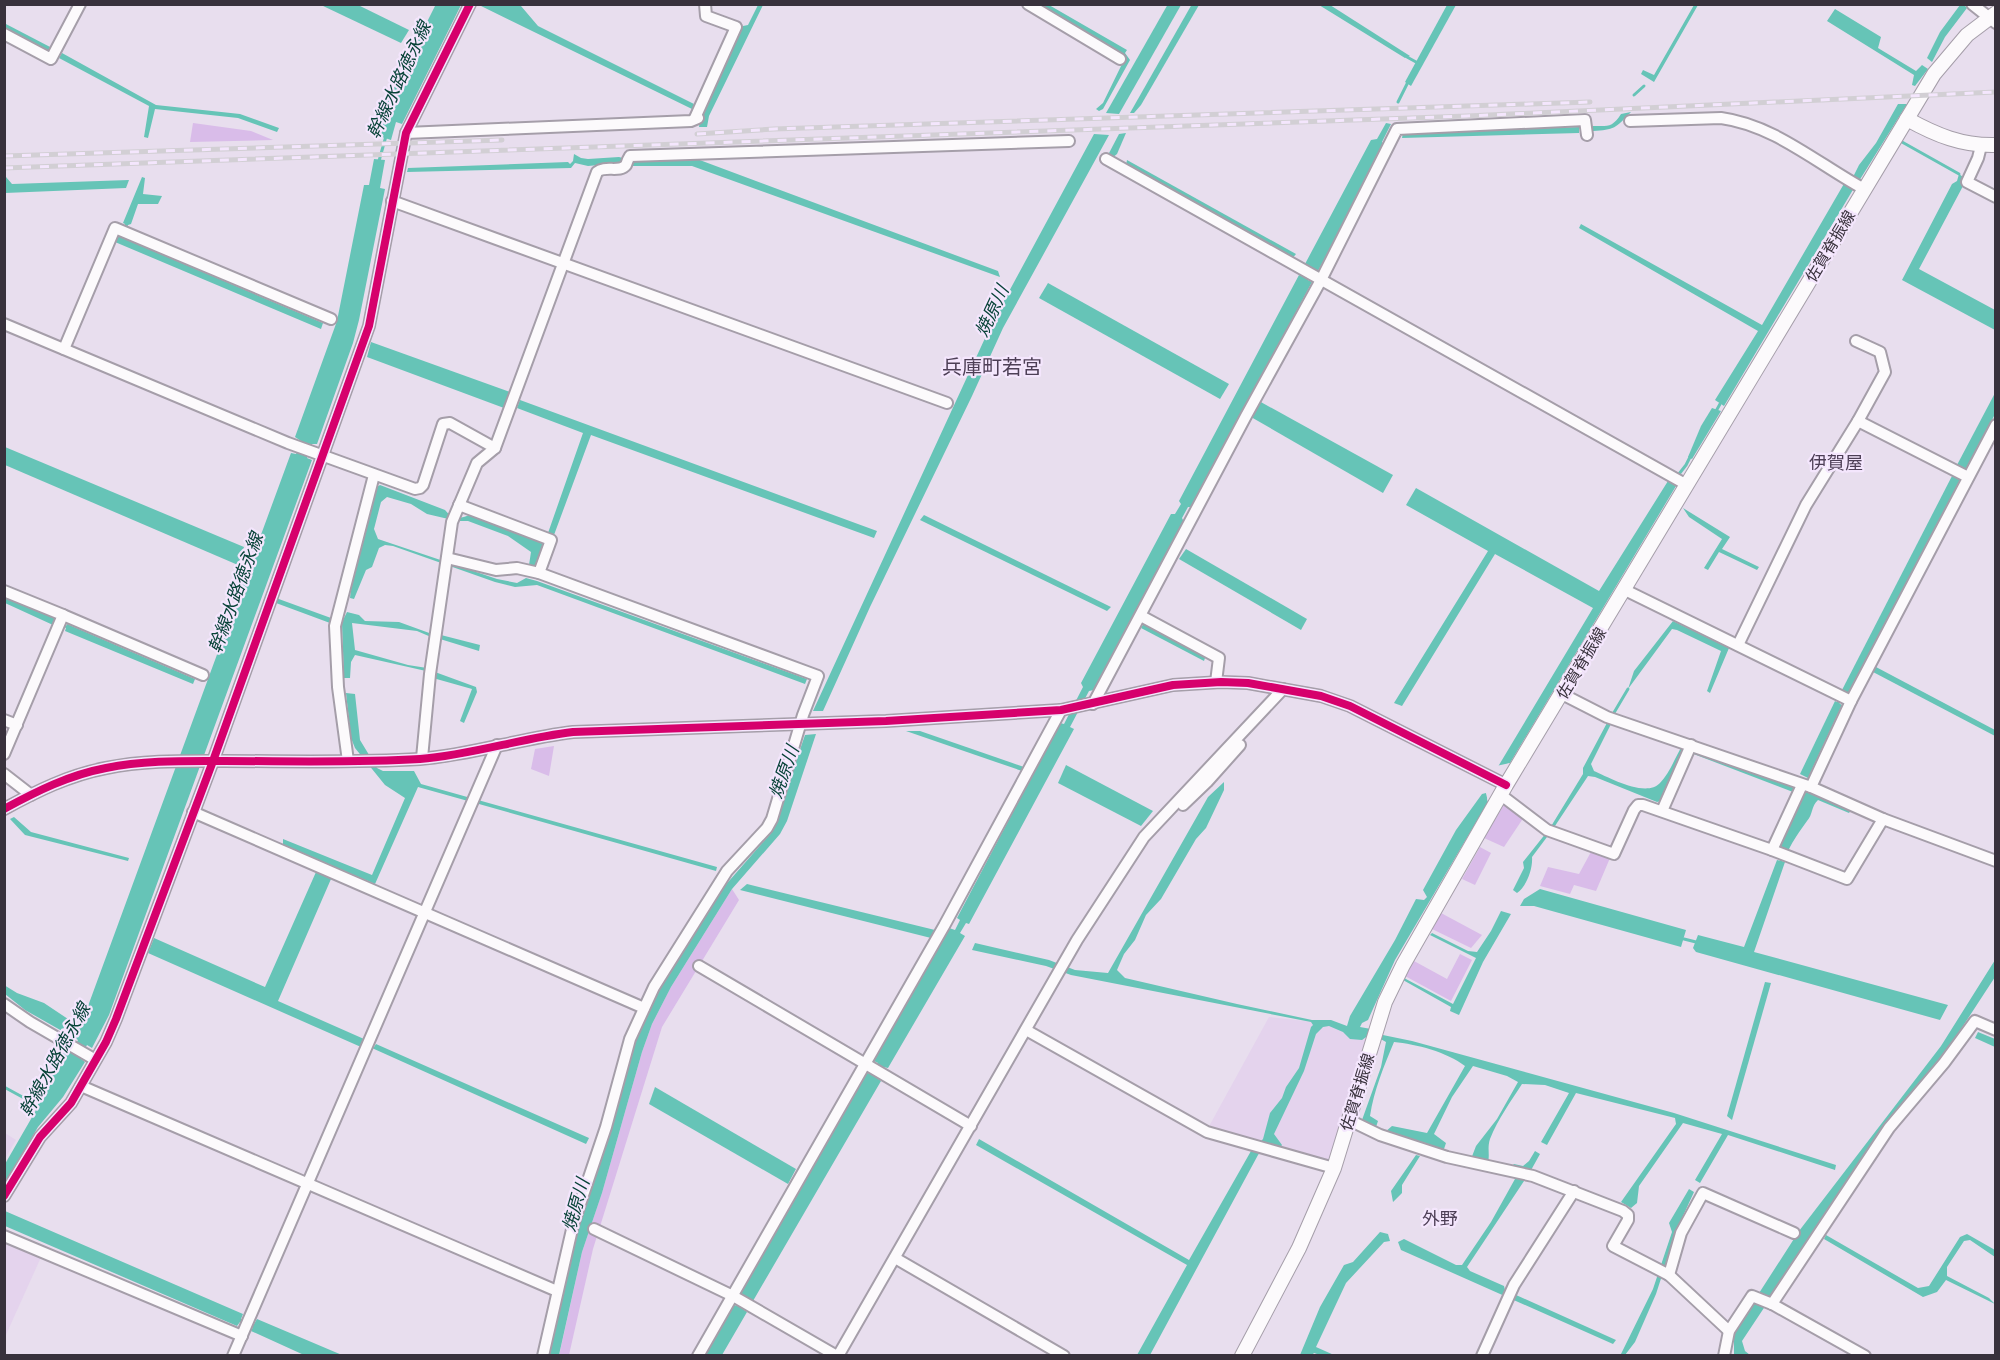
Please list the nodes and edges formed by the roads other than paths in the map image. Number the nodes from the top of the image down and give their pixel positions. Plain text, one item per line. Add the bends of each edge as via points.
1 (80, 4) edge
2 (470, 4) edge
3 (705, 4) edge
4 (1028, 4) edge
5 (1972, 4) edge
6 (1993, 18) edge
7 (4, 34) edge
8 (1119, 58) dead end
9 (1907, 119) junction
10 (1630, 121) dead end
11 (406, 133) junction
12 (1587, 135) dead end
13 (1069, 141) dead end
14 (1988, 146) edge
15 (1106, 159) dead end
16 (1864, 189) junction
17 (1995, 197) edge
18 (392, 201) junction
19 (563, 263) junction
20 (1317, 278) junction
21 (331, 319) dead end
22 (4, 324) edge
23 (1856, 341) dead end
24 (64, 349) junction
25 (947, 403) dead end
26 (1858, 421) junction
27 (1995, 425) edge
28 (495, 448) junction
29 (322, 456) junction
30 (374, 475) junction
31 (1968, 477) junction
32 (1684, 484) junction
33 (455, 514) junction
34 (446, 563) junction
35 (539, 573) junction
36 (1625, 590) junction
37 (4, 591) edge
38 (1141, 616) junction
39 (63, 617) junction
40 (1738, 645) junction
41 (204, 675) dead end
42 (1216, 682) junction
43 (1283, 689) junction
44 (1562, 694) junction
45 (1845, 698) junction
46 (1089, 705) junction
47 (1065, 710) junction
48 (4, 720) edge
49 (801, 724) junction
50 (17, 725) junction
51 (497, 744) junction
52 (1689, 749) junction
53 (4, 754) edge
54 (422, 758) junction
55 (209, 761) junction
56 (348, 761) junction
57 (4, 774) edge
58 (1499, 785) junction
59 (1804, 789) junction
60 (30, 795) junction
61 (4, 809) edge
62 (1662, 811) junction
63 (193, 812) junction
64 (1883, 819) junction
65 (1775, 851) junction
66 (1995, 861) edge
67 (425, 912) junction
68 (699, 966) dead end
69 (4, 1004) edge
70 (644, 1008) junction
71 (1026, 1030) junction
72 (1995, 1030) edge
73 (89, 1056) junction
74 (864, 1063) junction
75 (81, 1086) junction
76 (1349, 1120) junction
77 (971, 1126) junction
78 (1334, 1168) junction
79 (309, 1184) junction
80 (1574, 1191) junction
81 (4, 1196) edge
82 (594, 1229) dead end
83 (1794, 1233) dead end
84 (4, 1236) edge
85 (895, 1257) junction
86 (1669, 1275) junction
87 (557, 1291) junction
88 (733, 1296) junction
89 (1772, 1304) junction
90 (246, 1328) junction
91 (1729, 1331) junction
92 (233, 1356) edge
93 (543, 1356) edge
94 (698, 1356) edge
95 (837, 1356) edge
96 (1064, 1356) edge
97 (1242, 1356) edge
98 (1482, 1356) edge
99 (1725, 1356) edge
100 (1865, 1356) edge

1 - 7 street via 51,59
2 - 11 street
3 - 11 street via 706,16 736,27 696,118 691,121
4 - 8 street
5 - 6 street
6 - 9 main road, 佐賀脊振線 via 1967,35 1947,58
9 - 14 main road via 1946,138
9 - 16 main road, 佐賀脊振線
10 - 16 street via 1736,120 1759,127
11 - 18 street
12 - 20 street via 1585,120 1397,129
13 - 19 street via 630,156 622,168 601,168 597,172
14 - 17 street via 1967,182
15 - 20 street
16 - 32 main road, 佐賀脊振線
18 - 19 street
18 - 29 street via 369,326
19 - 25 street
19 - 28 street
20 - 32 street
20 - 38 street
21 - 24 street via 115,228
22 - 24 street
23 - 26 street via 1880,352 1885,372
24 - 29 street
26 - 31 street
26 - 40 street via 1806,505
27 - 31 street
28 - 30 street via 450,423 443,424 420,488
28 - 33 street via 477,463
29 - 30 street
29 - 55 street
30 - 56 street via 336,623 338,687
31 - 45 street via 1869,668
32 - 36 main road, 佐賀脊振線
33 - 34 street
33 - 35 street via 551,540
34 - 35 street
34 - 54 street
35 - 49 street via 818,676
36 - 40 street
36 - 44 main road, 佐賀脊振線
37 - 39 street
38 - 42 street via 1219,658
38 - 46 street
39 - 41 street
39 - 50 street
40 - 45 street
42 - 43 street
42 - 46 street via 1173,686
43 - 58 street via 1350,706
43 - 71 street via 1274,705 1207,782 1135,851
44 - 52 street
44 - 58 main road, 佐賀脊振線
45 - 59 street
46 - 47 street
47 - 49 street
47 - 74 street
48 - 50 street
49 - 51 street via 573,732
49 - 70 street via 772,819 727,871
50 - 53 street
51 - 54 street
51 - 67 street
52 - 59 street via 1791,781
52 - 62 street
54 - 56 street
55 - 56 street
55 - 60 street via 106,768
55 - 63 street
57 - 60 street
58 - 62 street via 1550,831 1614,854 1638,805
58 - 76 main road, 佐賀脊振線 via 1385,1002
59 - 64 street
59 - 65 street
60 - 61 street
62 - 65 street
63 - 67 street
63 - 73 street via 116,1019 106,1042
64 - 65 street via 1847,879
64 - 66 street
67 - 70 street
67 - 79 street
68 - 74 street
69 - 73 street
70 - 87 street via 630,1039
71 - 77 street
71 - 78 street via 1207,1132
72 - 89 street via 1975,1021 1889,1128
73 - 75 street
74 - 77 street
74 - 88 street
75 - 79 street
75 - 81 street via 40,1137
76 - 78 main road, 佐賀脊振線
76 - 80 street via 1380,1135 1447,1157 1533,1176
77 - 85 street
78 - 97 main road, 佐賀脊振線 via 1299,1248
79 - 87 street
79 - 90 street
80 - 86 street via 1628,1215 1613,1246
80 - 98 street via 1509,1295
82 - 88 street
83 - 86 street via 1702,1193 1681,1233
84 - 90 street
85 - 95 street
85 - 96 street
86 - 91 street
87 - 93 street
88 - 94 street
88 - 95 street
89 - 91 street via 1752,1296
89 - 100 street
90 - 92 street
91 - 99 street

